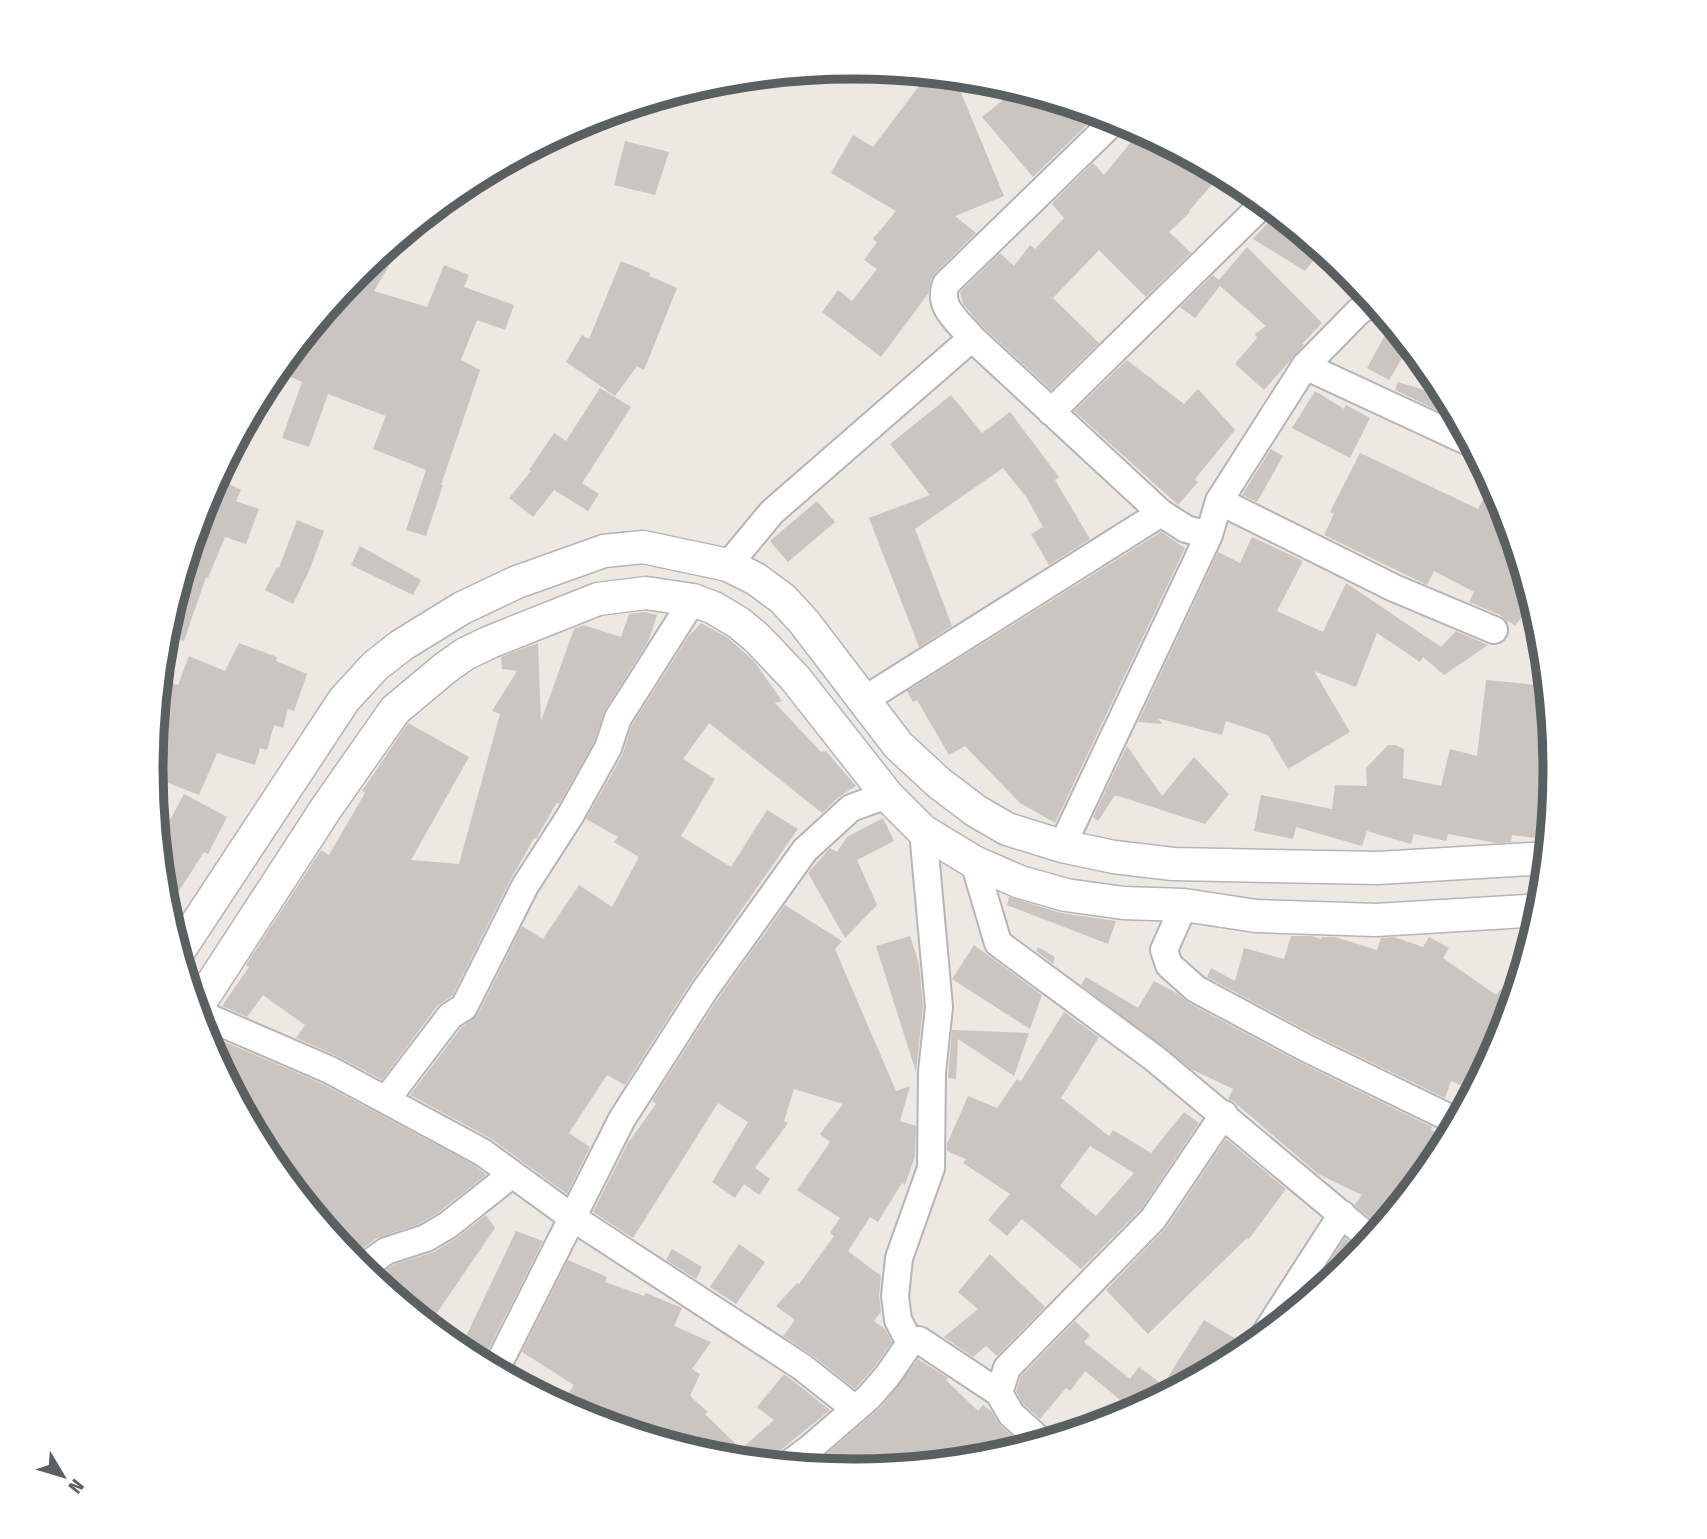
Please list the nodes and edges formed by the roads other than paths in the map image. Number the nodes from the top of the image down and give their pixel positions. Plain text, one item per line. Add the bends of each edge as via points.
1 (1108, 127) edge
2 (1257, 209) edge
3 (1366, 307) edge
4 (972, 338) junction
5 (1305, 366) junction
6 (1051, 412) junction
7 (1459, 438) edge
8 (1219, 501) junction
9 (1161, 513) junction
10 (1209, 535) junction
11 (661, 550) junction
12 (728, 565) junction
13 (646, 593) junction
14 (693, 600) junction
15 (1494, 630) dead end
16 (864, 700) junction
17 (887, 795) junction
18 (923, 831) junction
19 (1062, 846) junction
20 (1538, 859) edge
21 (974, 862) junction
22 (1184, 905) junction
23 (1529, 911) edge
24 (185, 942) edge
25 (202, 1001) edge
26 (208, 1016) edge
27 (386, 1100) junction
28 (1224, 1114) junction
29 (1450, 1118) edge
30 (511, 1175) junction
31 (1342, 1214) junction
32 (573, 1218) junction
33 (1365, 1234) edge
34 (370, 1263) edge
35 (1276, 1316) edge
36 (910, 1343) junction
37 (499, 1363) edge
38 (999, 1394) junction
39 (853, 1408) junction
40 (1035, 1436) edge
41 (798, 1458) edge

1 - 4 street via 946,284 945,306
2 - 6 street
3 - 5 street
4 - 6 street
4 - 12 street via 772,512
5 - 7 street
5 - 8 street
6 - 9 street
8 - 10 street
8 - 15 street via 1394,588
9 - 10 street via 1186,529
9 - 16 street
10 - 19 street
11 - 12 street
11 - 13 street
11 - 24 street via 621,548 517,582 462,608 375,666 344,700
12 - 16 street via 783,599
13 - 14 street
13 - 25 street via 598,599 466,654 396,710 327,807
14 - 17 street via 714,608 757,638 795,678
14 - 27 street via 618,718 608,748 525,886 464,1007 450,1016
16 - 19 street via 898,745 976,811 1007,828
17 - 18 street
17 - 32 street via 851,808 805,850 704,991 622,1119
18 - 21 street
18 - 36 street via 939,1007 932,1072 931,1168 899,1258 895,1296 898,1320
19 - 20 street via 1187,864 1378,868
21 - 22 street via 1066,895
21 - 28 street via 998,943
22 - 23 street via 1256,916 1376,920
22 - 29 street via 1164,950 1169,965 1196,989
26 - 27 street
27 - 30 street via 482,1152
28 - 31 street
28 - 38 street via 1153,1219 1007,1368
30 - 32 street
30 - 34 street via 448,1225 386,1251
31 - 33 street
31 - 35 street
32 - 37 street
32 - 39 street via 802,1367
36 - 38 street via 919,1340
36 - 39 street via 869,1397
38 - 40 street via 1011,1414
39 - 41 street

